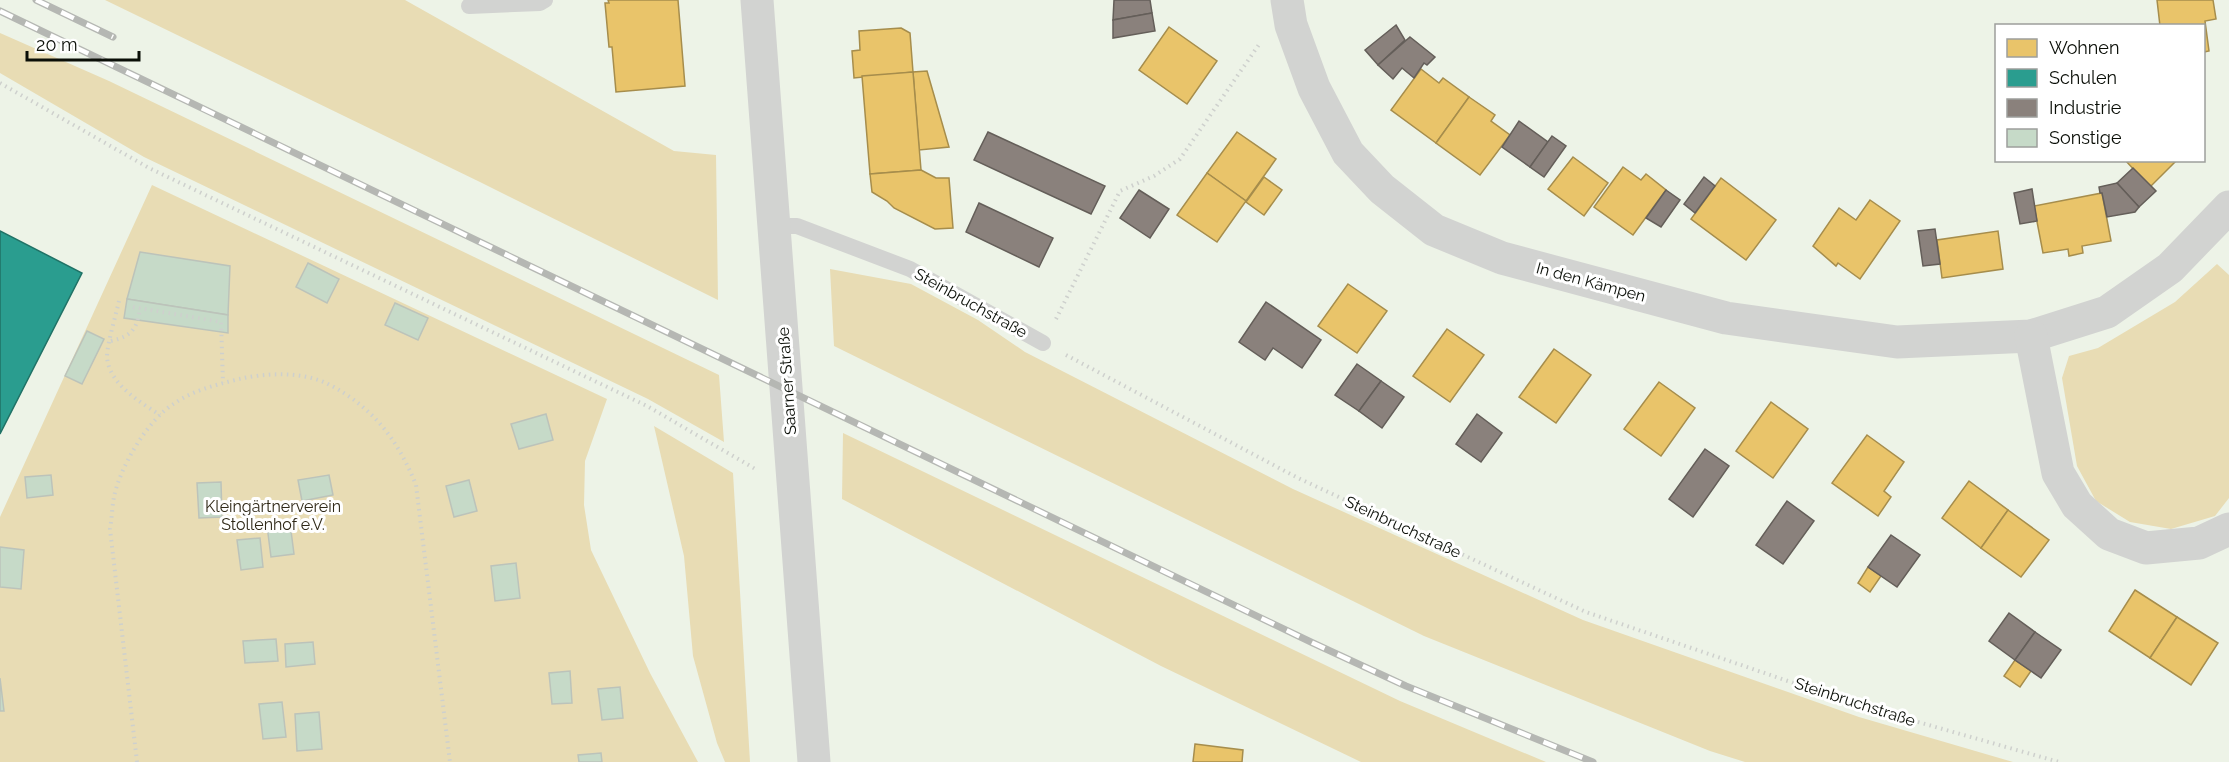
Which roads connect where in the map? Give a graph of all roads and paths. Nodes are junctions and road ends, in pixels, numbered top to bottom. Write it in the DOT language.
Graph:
graph roads {
  1 [pos="545,0"];
  2 [pos="757,0"];
  3 [pos="470,6"];
  4 [pos="1289,13"];
  5 [pos="0,83"];
  6 [pos="2229,207"];
  7 [pos="776,233"];
  8 [pos="119,301"];
  9 [pos="133,307"];
  10 [pos="140,308"];
  11 [pos="2031,336"];
  12 [pos="111,341"];
  13 [pos="1043,343"];
  14 [pos="223,383"];
  15 [pos="160,415"];
  16 [pos="794,479"];
  17 [pos="2229,530"];
  18 [pos="137,762"];
  19 [pos="450,762"];
  20 [pos="814,762"];
  21 [pos="2060,762"];
  1 -- 3 [label="lane"];
  2 -- 7 [label="street, Saarner Straße"];
  4 -- 11 [label="street, In den Kämpen"];
  4 -- 13 [label="path"];
  5 -- 16 [label="path"];
  6 -- 11 [label="street, In den Kämpen"];
  7 -- 13 [label="lane, Steinbruchstraße"];
  7 -- 16 [label="street, Saarner Straße"];
  8 -- 12 [label="path"];
  9 -- 10 [label="path"];
  10 -- 12 [label="path"];
  10 -- 14 [label="path"];
  11 -- 17 [label="street"];
  12 -- 15 [label="path"];
  13 -- 21 [label="path, Steinbruchstraße"];
  14 -- 15 [label="path"];
  14 -- 19 [label="path"];
  15 -- 18 [label="path"];
  16 -- 20 [label="street, Saarner Straße"];
}
